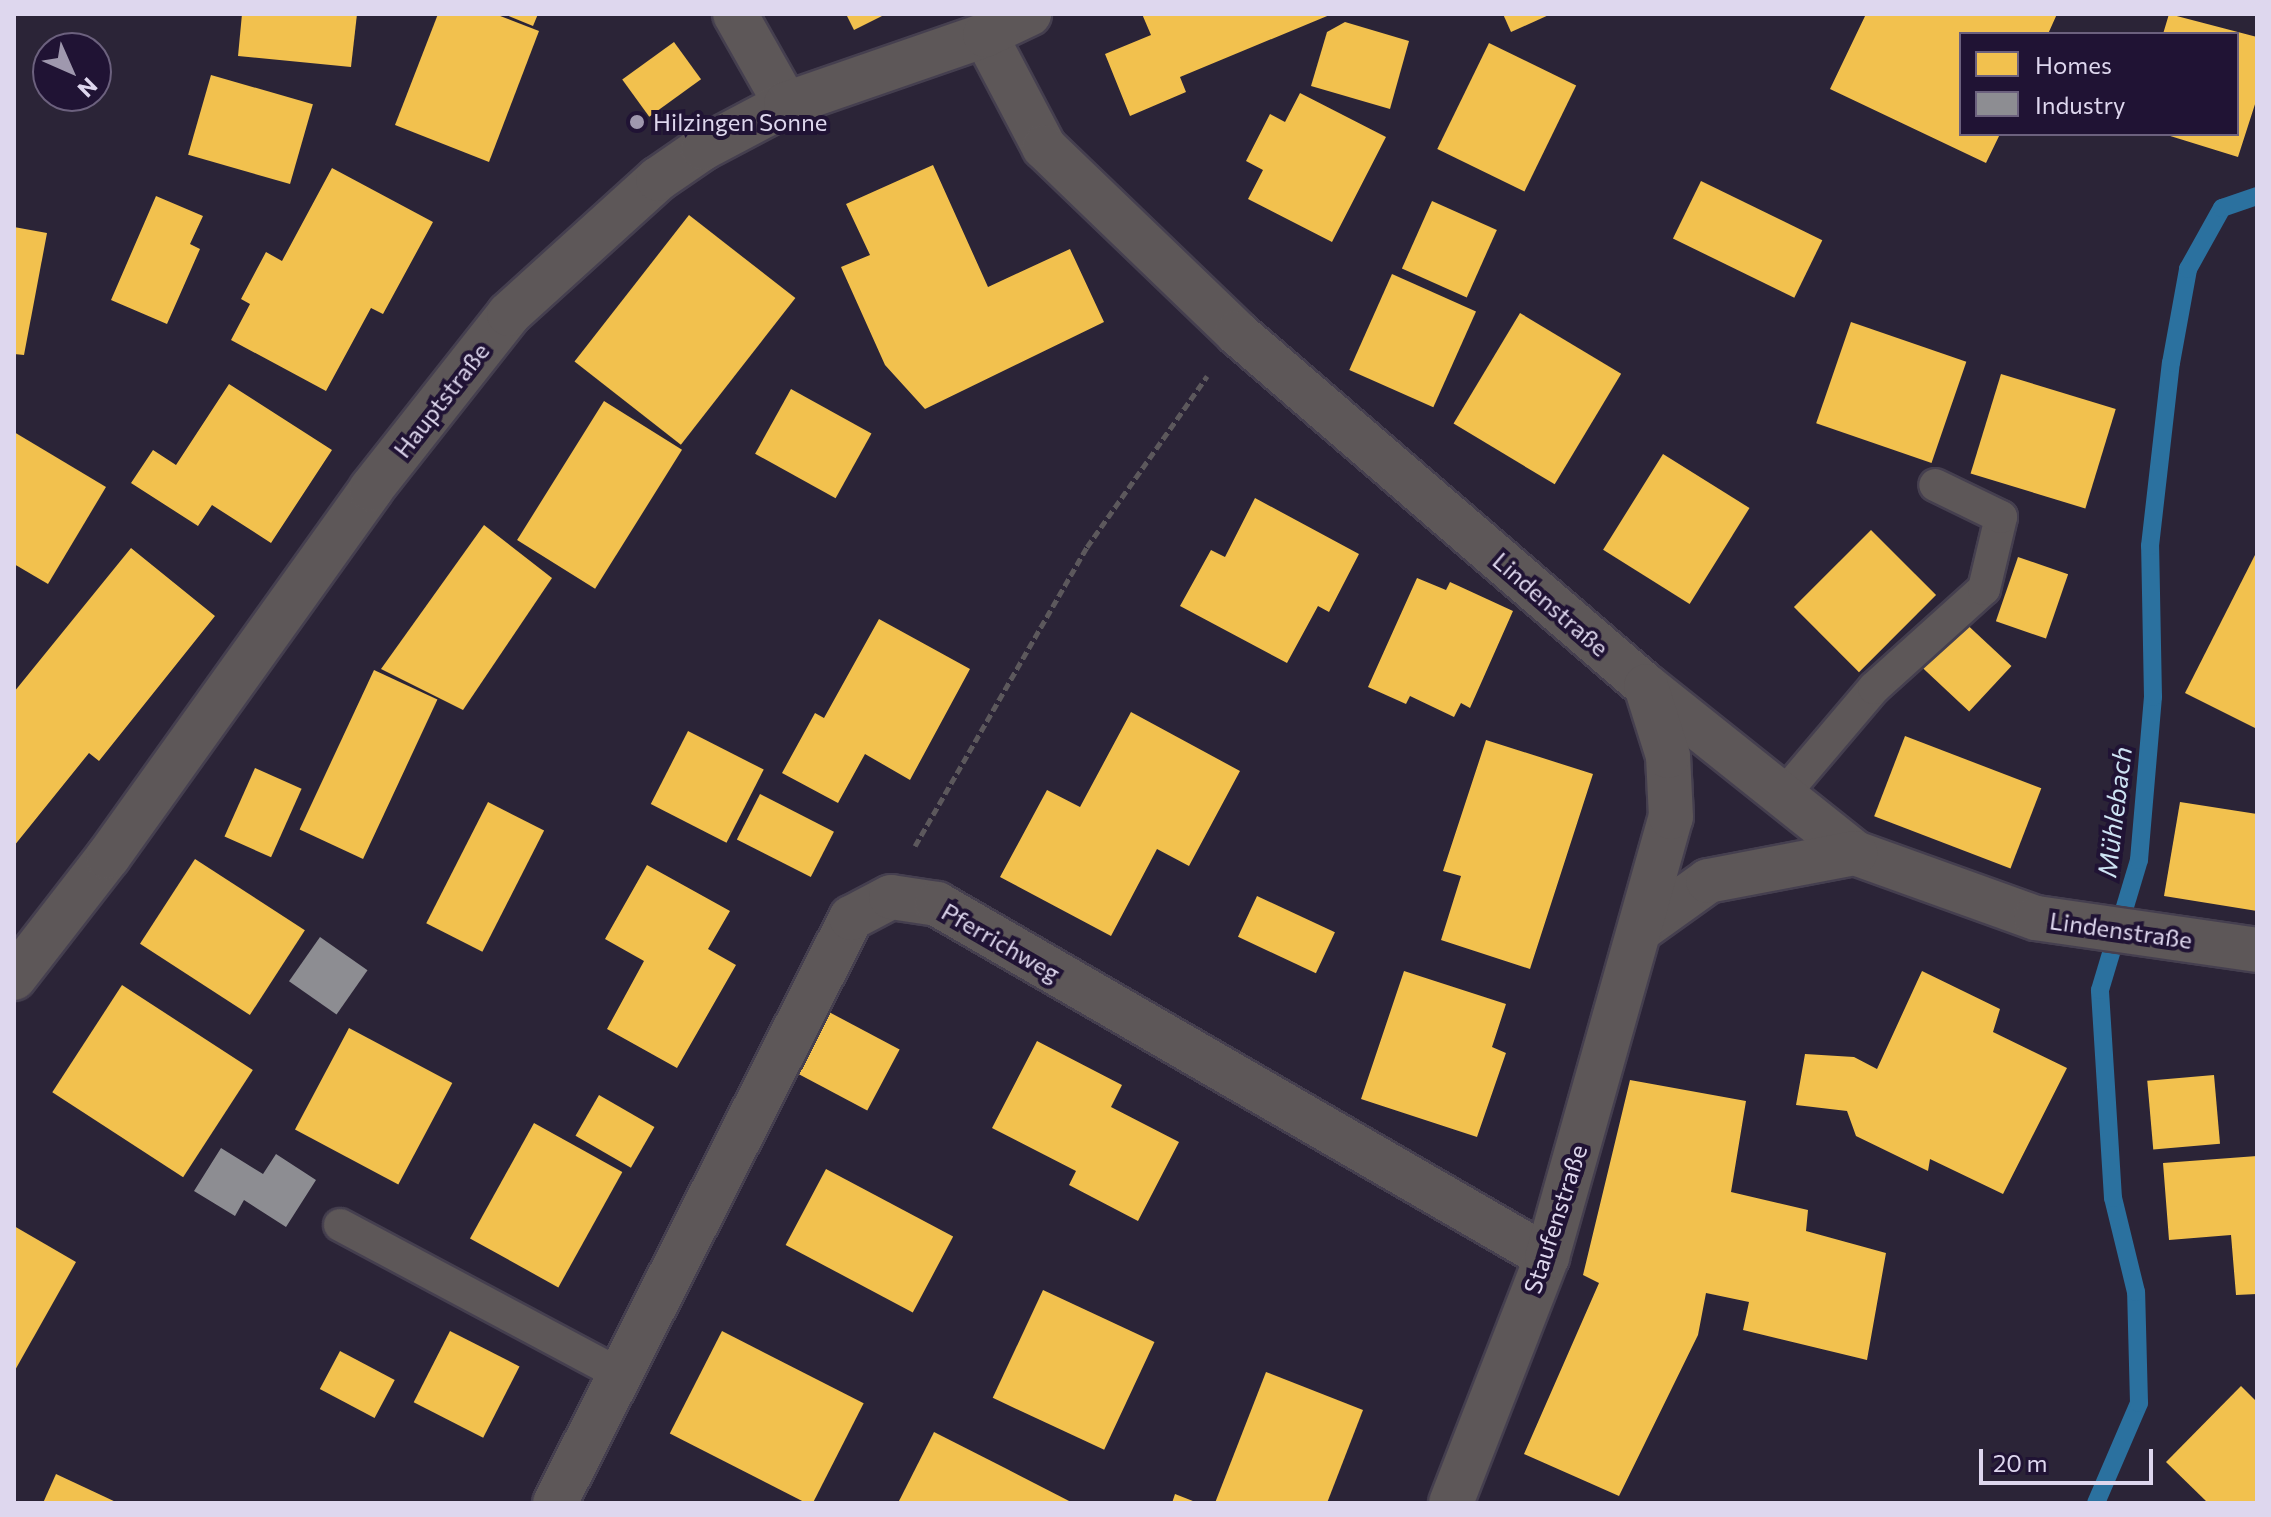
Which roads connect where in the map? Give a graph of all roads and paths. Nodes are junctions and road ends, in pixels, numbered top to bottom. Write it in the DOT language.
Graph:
graph roads {
  1 [pos="735,14"];
  2 [pos="1029,14"];
  3 [pos="985,35"];
  4 [pos="786,104"];
  5 [pos="1237,333"];
  6 [pos="1935,485"];
  7 [pos="1646,686"];
  8 [pos="1784,794"];
  9 [pos="1855,853"];
  10 [pos="891,897"];
  11 [pos="1641,929"];
  12 [pos="2257,950"];
  13 [pos="14,978"];
  14 [pos="340,1225"];
  15 [pos="1547,1257"];
  16 [pos="619,1374"];
  17 [pos="555,1503"];
  18 [pos="1451,1503"];
  1 -- 4 [label="street"];
  2 -- 3 [label="street, Hauptstraße"];
  3 -- 4 [label="street, Hauptstraße"];
  3 -- 5 [label="street, Lindenstraße"];
  4 -- 13 [label="street, Hauptstraße"];
  5 -- 7 [label="street, Lindenstraße"];
  5 -- 10 [label="path"];
  6 -- 8 [label="lane"];
  7 -- 8 [label="street, Lindenstraße"];
  7 -- 11 [label="street, Staufenstraße"];
  8 -- 9 [label="street, Lindenstraße"];
  9 -- 11 [label="street"];
  9 -- 12 [label="street, Lindenstraße"];
  10 -- 15 [label="street, Pferrichweg"];
  10 -- 16 [label="street"];
  11 -- 15 [label="street, Staufenstraße"];
  14 -- 16 [label="lane"];
  15 -- 18 [label="street, Staufenstraße"];
  16 -- 17 [label="street"];
}
